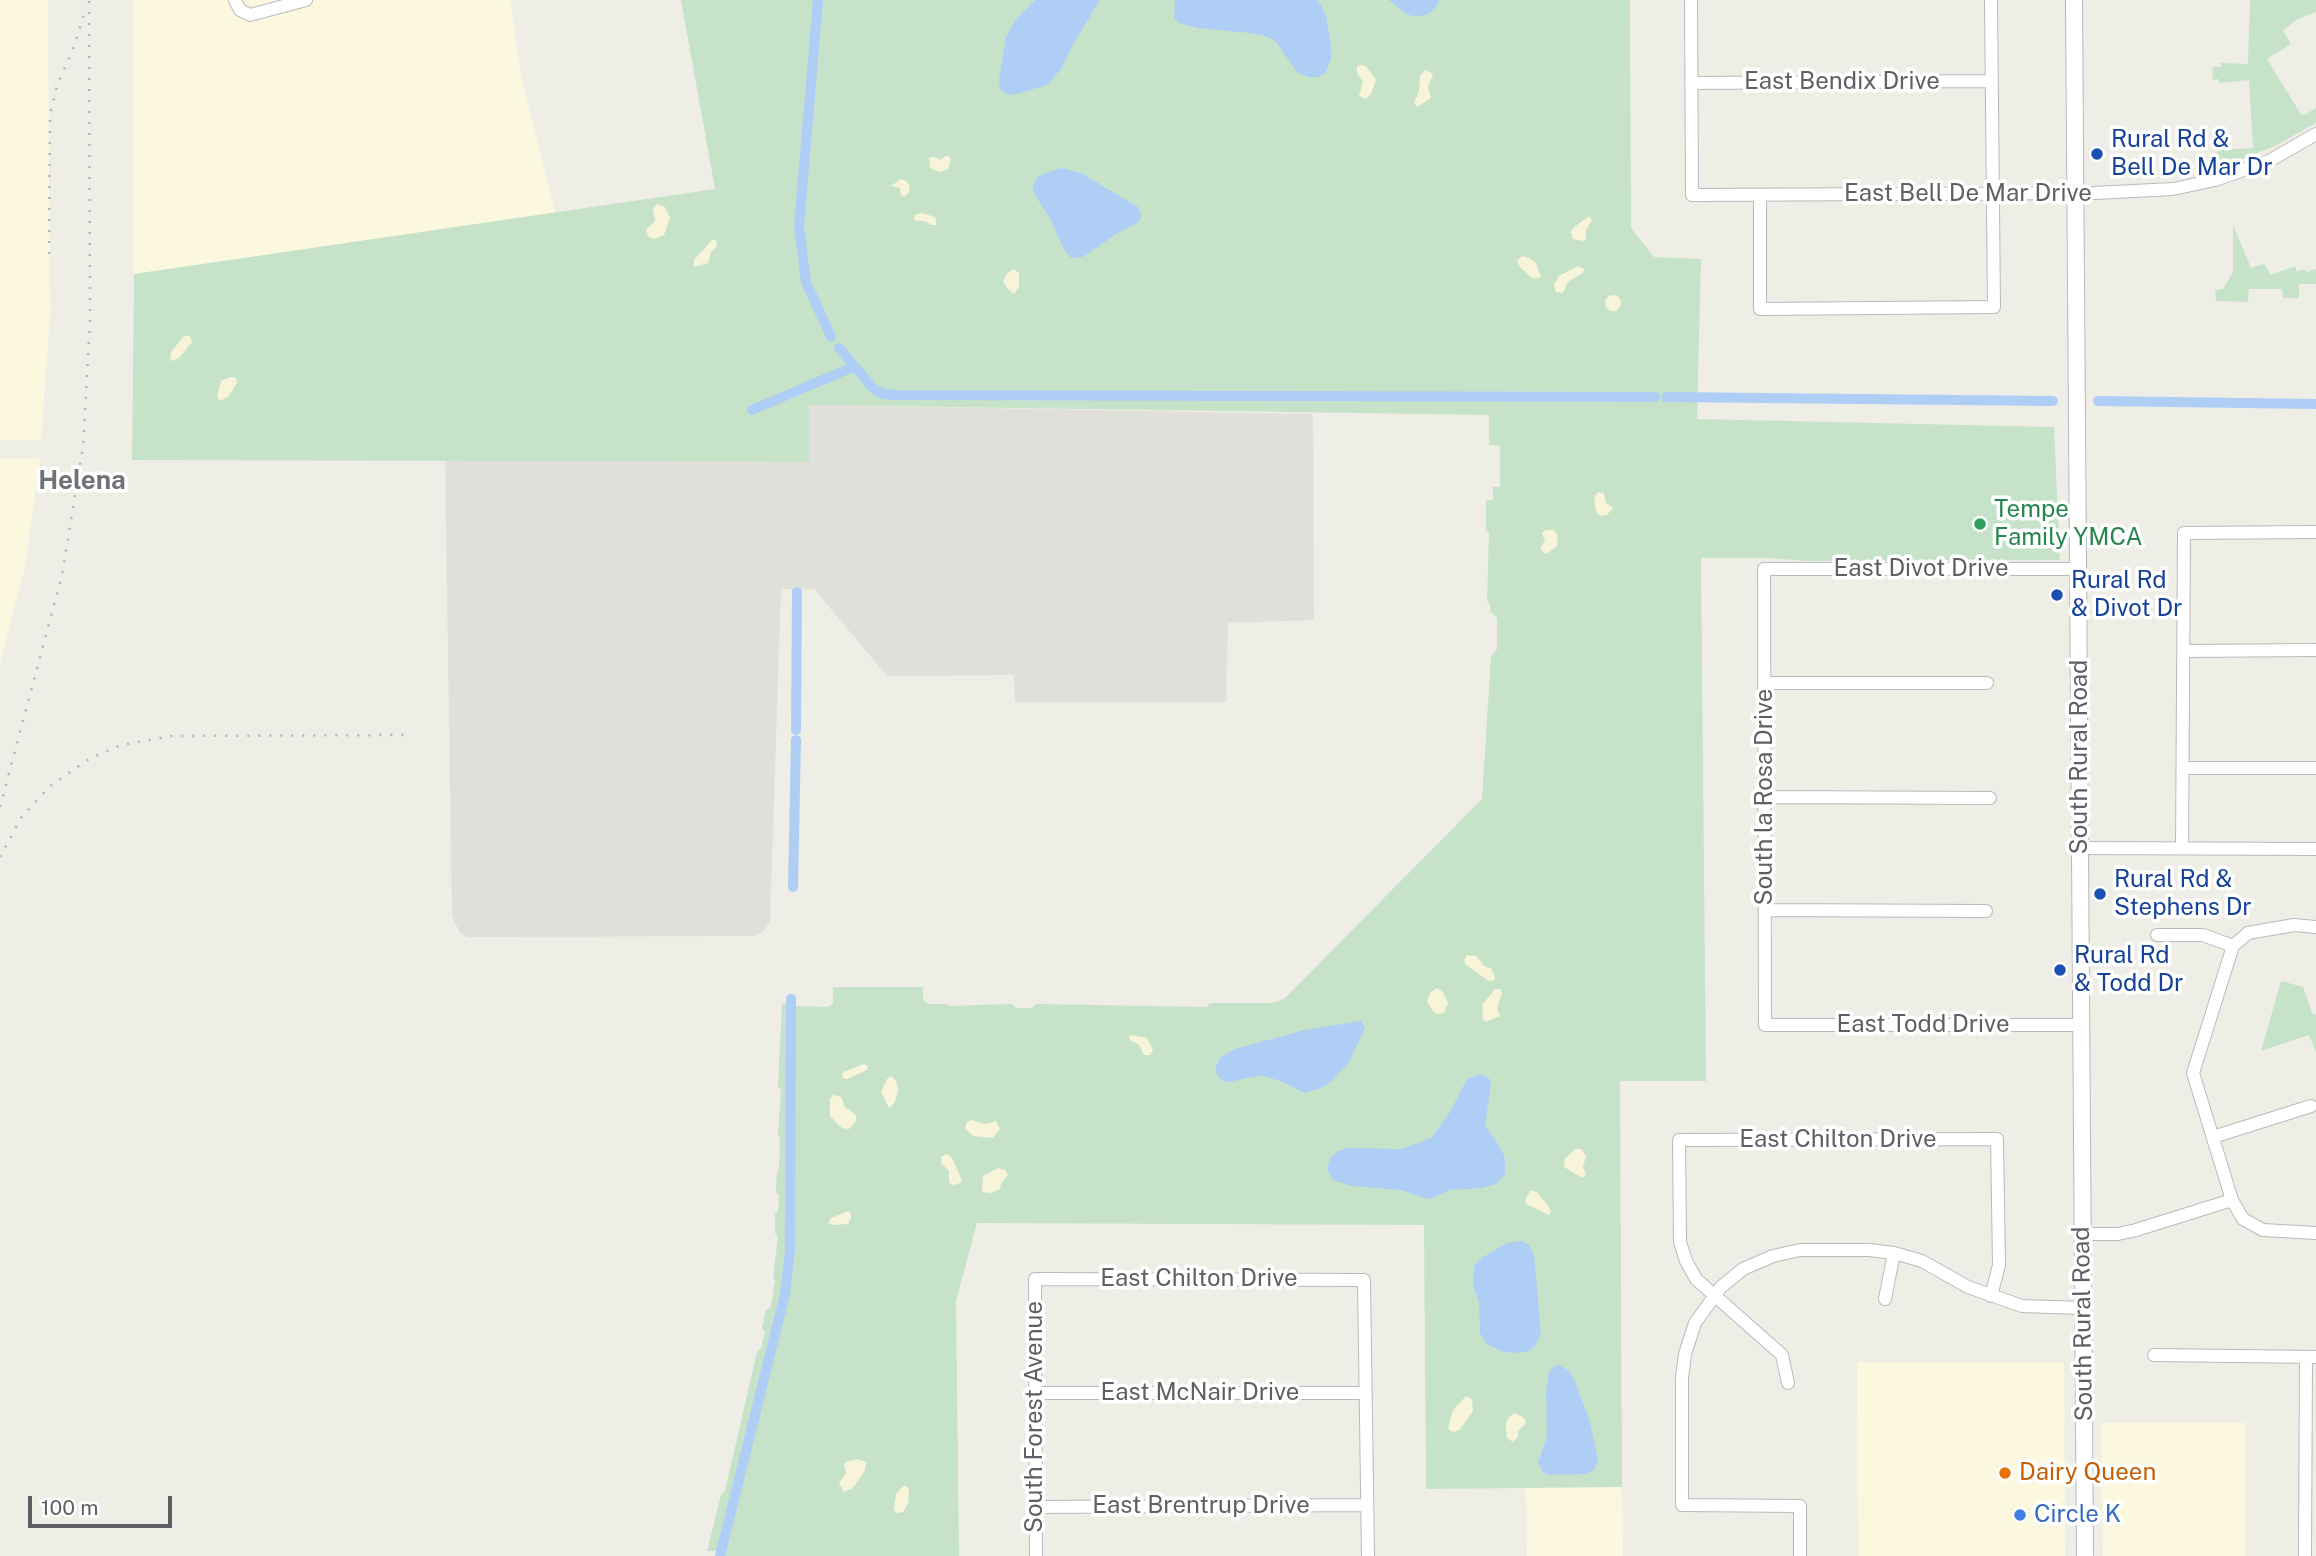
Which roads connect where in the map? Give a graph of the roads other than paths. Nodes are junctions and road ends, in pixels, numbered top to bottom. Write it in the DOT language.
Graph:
graph roads {
  1 [pos="306,0"];
  2 [pos="1690,0"];
  3 [pos="1992,0"];
  4 [pos="2074,0"];
  5 [pos="238,5"];
  6 [pos="1992,81"];
  7 [pos="1691,83"];
  8 [pos="2316,134"];
  9 [pos="1993,193"];
  10 [pos="2075,193"];
  11 [pos="1760,195"];
  12 [pos="2316,532"];
  13 [pos="1764,569"];
  14 [pos="2078,569"];
  15 [pos="2316,650"];
  16 [pos="2183,652"];
  17 [pos="1765,683"];
  18 [pos="1987,683"];
  19 [pos="2184,768"];
  20 [pos="2316,768"];
  21 [pos="1765,797"];
  22 [pos="1990,798"];
  23 [pos="2080,848"];
  24 [pos="2182,848"];
  25 [pos="2316,849"];
  26 [pos="1765,910"];
  27 [pos="1986,911"];
  28 [pos="2316,927"];
  29 [pos="2157,935"];
  30 [pos="2233,946"];
  31 [pos="1765,1025"];
  32 [pos="2081,1025"];
  33 [pos="2311,1106"];
  34 [pos="2213,1137"];
  35 [pos="2232,1200"];
  36 [pos="2316,1233"];
  37 [pos="2082,1234"];
  38 [pos="1894,1253"];
  39 [pos="1035,1279"];
  40 [pos="1714,1295"];
  41 [pos="1991,1296"];
  42 [pos="1885,1299"];
  43 [pos="2083,1308"];
  44 [pos="2154,1355"];
  45 [pos="2311,1357"];
  46 [pos="1788,1382"];
  47 [pos="1035,1393"];
  48 [pos="1365,1393"];
  49 [pos="2311,1499"];
  50 [pos="1367,1505"];
  51 [pos="1035,1507"];
  52 [pos="1036,1556"];
  53 [pos="1368,1556"];
  54 [pos="1800,1556"];
  55 [pos="2085,1556"];
  56 [pos="2305,1556"];
  1 -- 5 [label="street"];
  2 -- 7 [label="street"];
  3 -- 6 [label="street"];
  4 -- 10 [label="main road, South Rural Road"];
  6 -- 7 [label="street, East Bendix Drive"];
  6 -- 9 [label="street"];
  7 -- 11 [label="street, East Bell De Mar Drive"];
  8 -- 10 [label="street, East Bell De Mar Drive"];
  9 -- 10 [label="street, East Bell De Mar Drive"];
  9 -- 11 [label="street, East Bell De Mar Drive"];
  9 -- 11 [label="street"];
  10 -- 14 [label="main road, South Rural Road"];
  12 -- 16 [label="street"];
  13 -- 14 [label="street, East Divot Drive"];
  13 -- 17 [label="street, South la Rosa Drive"];
  14 -- 23 [label="main road, South Rural Road"];
  15 -- 16 [label="street"];
  16 -- 19 [label="street"];
  17 -- 18 [label="street"];
  17 -- 21 [label="street, South la Rosa Drive"];
  19 -- 20 [label="street"];
  19 -- 24 [label="street"];
  21 -- 22 [label="street"];
  21 -- 26 [label="street, South la Rosa Drive"];
  23 -- 24 [label="street"];
  23 -- 32 [label="main road, South Rural Road"];
  24 -- 25 [label="street"];
  26 -- 27 [label="street"];
  26 -- 31 [label="street, South la Rosa Drive"];
  28 -- 30 [label="street"];
  29 -- 30 [label="street"];
  30 -- 34 [label="street"];
  31 -- 32 [label="street, East Todd Drive"];
  32 -- 37 [label="main road, South Rural Road"];
  33 -- 34 [label="street"];
  34 -- 35 [label="street"];
  35 -- 36 [label="street"];
  35 -- 37 [label="street"];
  37 -- 43 [label="main road, South Rural Road"];
  38 -- 40 [label="street"];
  38 -- 41 [label="street"];
  38 -- 42 [label="street"];
  39 -- 47 [label="street, South Forest Avenue"];
  39 -- 48 [label="street, East Chilton Drive"];
  40 -- 41 [label="street, East Chilton Drive"];
  40 -- 46 [label="street"];
  40 -- 54 [label="street"];
  41 -- 43 [label="street"];
  43 -- 55 [label="main road, South Rural Road"];
  44 -- 45 [label="street"];
  45 -- 49 [label="street"];
  47 -- 48 [label="street, East McNair Drive"];
  47 -- 51 [label="street, South Forest Avenue"];
  48 -- 50 [label="street"];
  49 -- 56 [label="street"];
  50 -- 51 [label="street, East Brentrup Drive"];
  50 -- 53 [label="street"];
  51 -- 52 [label="street, South Forest Avenue"];
}
